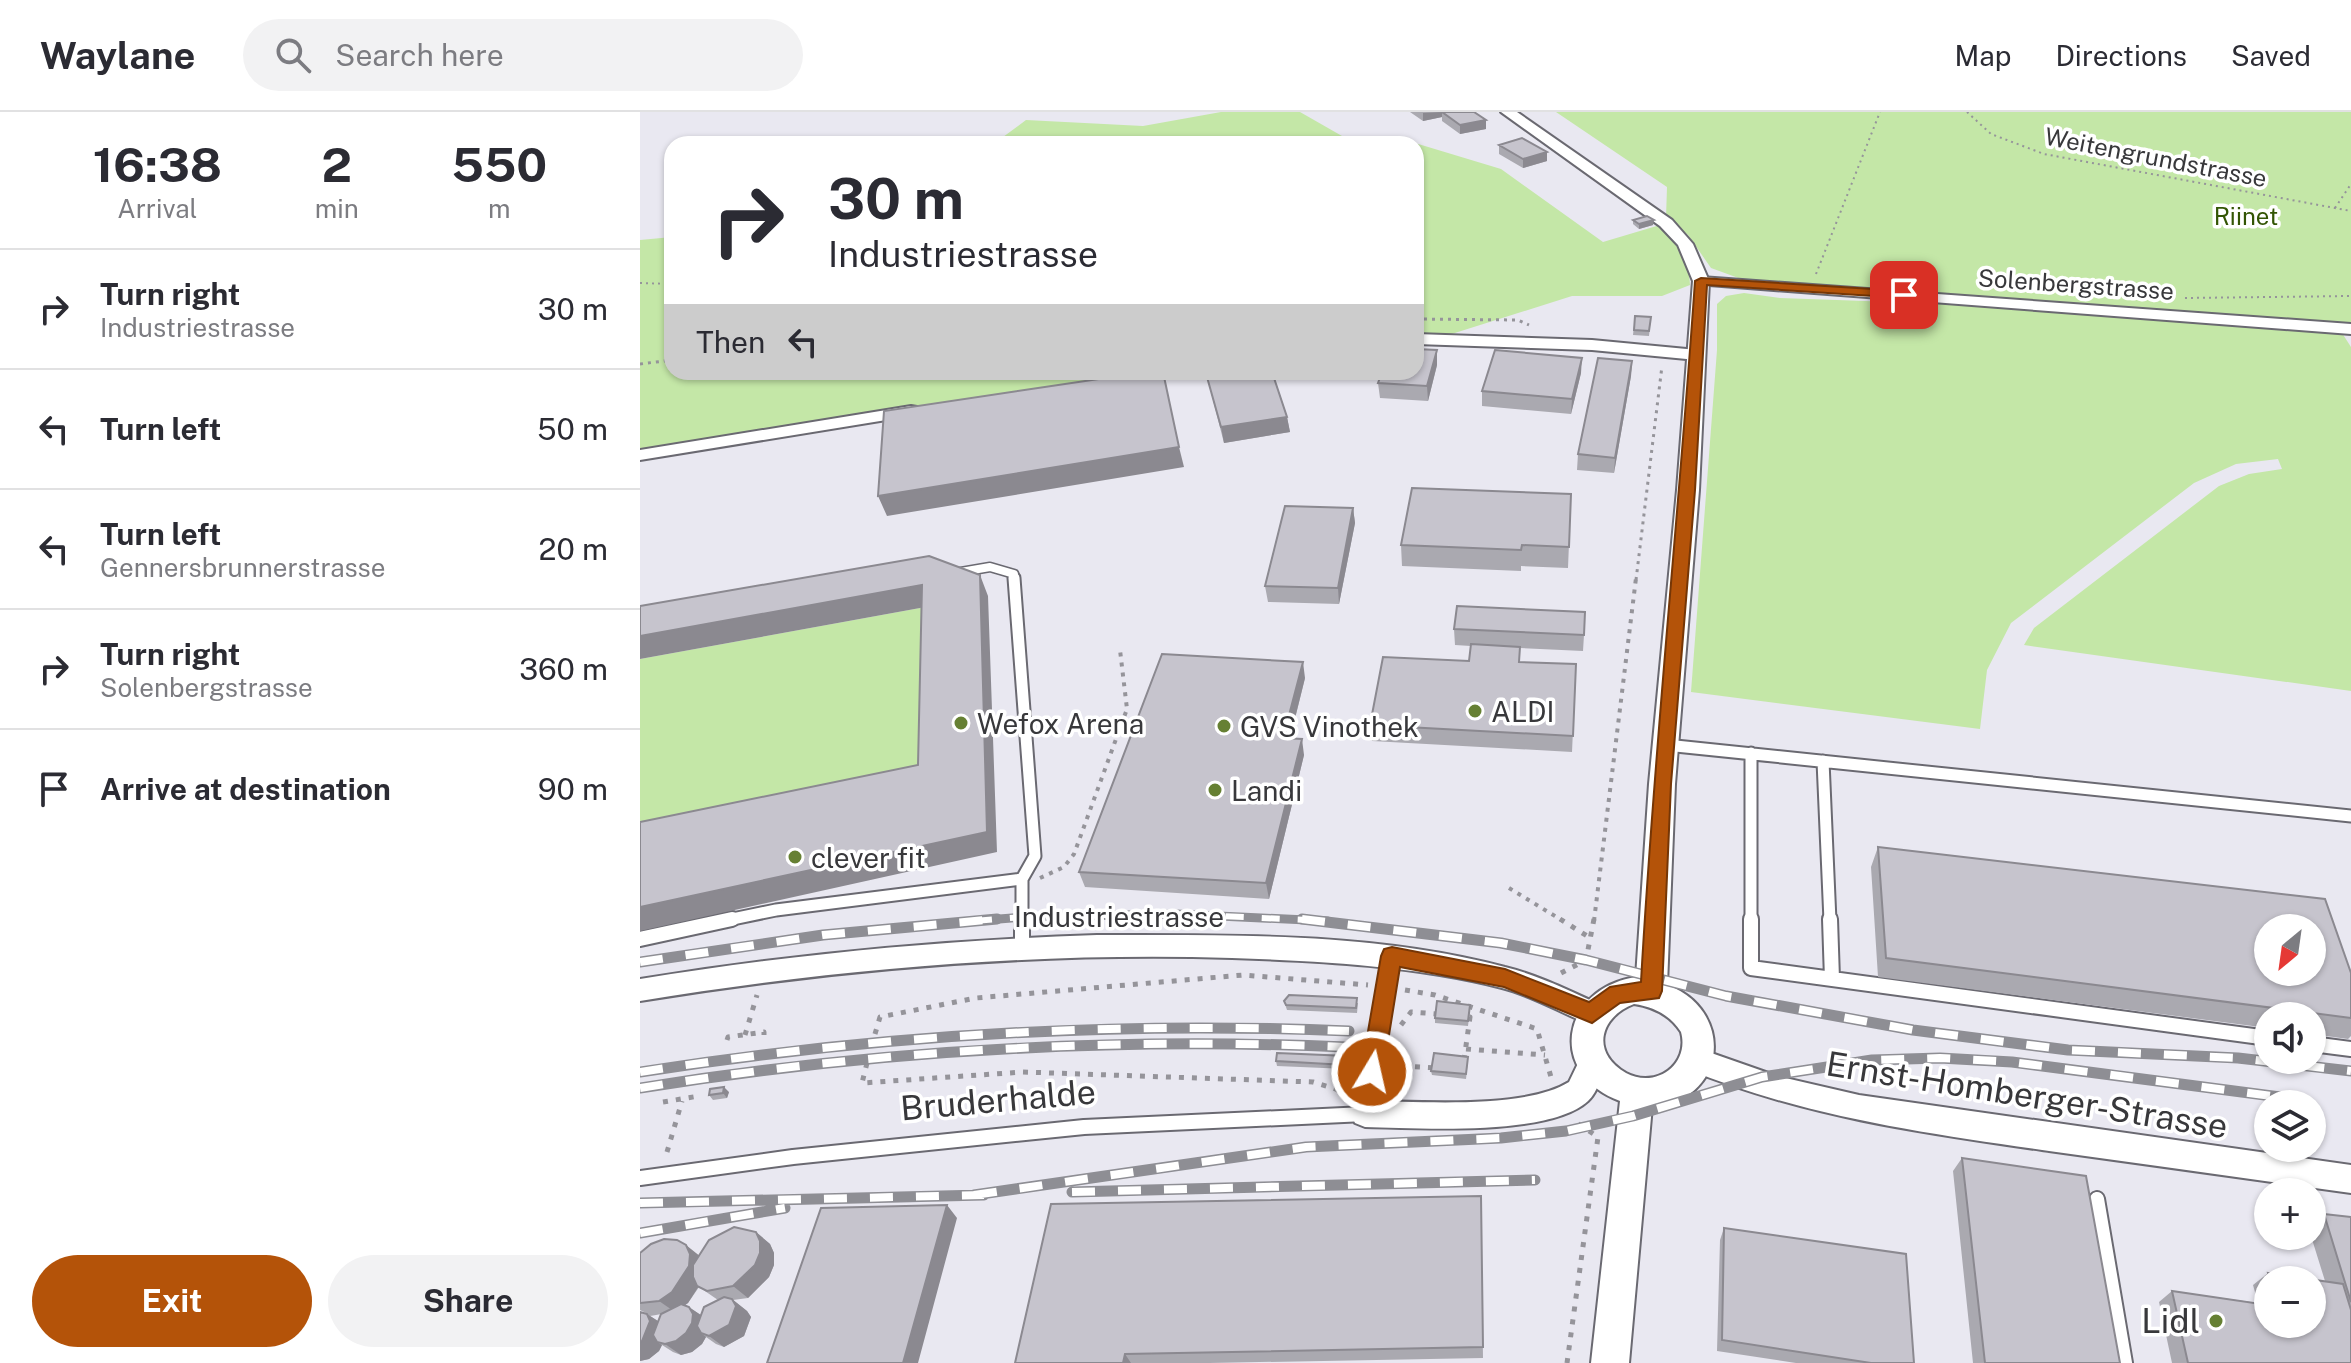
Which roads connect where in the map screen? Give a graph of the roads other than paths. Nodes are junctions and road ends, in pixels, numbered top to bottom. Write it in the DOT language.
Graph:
graph roads {
  1 [pos="1508,112"];
  2 [pos="1701,281"];
  3 [pos="2351,329"];
  4 [pos="1424,339"];
  5 [pos="1697,355"];
  6 [pos="922,410"];
  7 [pos="640,455"];
  8 [pos="944,575"];
  9 [pos="1665,745"];
  10 [pos="1751,753"];
  11 [pos="1823,761"];
  12 [pos="2351,816"];
  13 [pos="1022,879"];
  14 [pos="640,939"];
  15 [pos="1022,947"];
  16 [pos="1392,956"];
  17 [pos="1832,979"];
  18 [pos="640,990"];
  19 [pos="1651,991"];
  20 [pos="1592,1013"];
  21 [pos="2254,1036"];
  22 [pos="2326,1046"];
  23 [pos="2351,1049"];
  24 [pos="1697,1060"];
  25 [pos="1593,1062"];
  26 [pos="1637,1092"];
  27 [pos="1365,1114"];
  28 [pos="640,1178"];
  29 [pos="2351,1179"];
  30 [pos="2097,1199"];
  31 [pos="1610,1363"];
  32 [pos="2125,1363"];
  1 -- 2 [label="street"];
  2 -- 3 [label="street, Solenbergstrasse"];
  2 -- 5 [label="street"];
  4 -- 5 [label="street"];
  5 -- 9 [label="street"];
  6 -- 7 [label="street"];
  8 -- 13 [label="lane"];
  9 -- 10 [label="lane"];
  9 -- 19 [label="street"];
  10 -- 11 [label="lane"];
  10 -- 17 [label="lane"];
  11 -- 12 [label="lane"];
  11 -- 17 [label="lane"];
  13 -- 14 [label="lane"];
  13 -- 15 [label="lane"];
  15 -- 16 [label="street, Industriestrasse"];
  15 -- 18 [label="street, Industriestrasse"];
  16 -- 20 [label="street, Industriestrasse"];
  16 -- 27 [label="lane"];
  17 -- 21 [label="lane"];
  19 -- 20 [label="street"];
  19 -- 24 [label="street"];
  20 -- 25 [label="street"];
  22 -- 23 [label="lane"];
  24 -- 26 [label="street"];
  24 -- 29 [label="street, Ernst-Homberger-Strasse"];
  25 -- 26 [label="street"];
  25 -- 27 [label="street, Bruderhalde"];
  26 -- 31 [label="street"];
  27 -- 28 [label="lane, Bruderhalde"];
  30 -- 32 [label="lane"];
}
